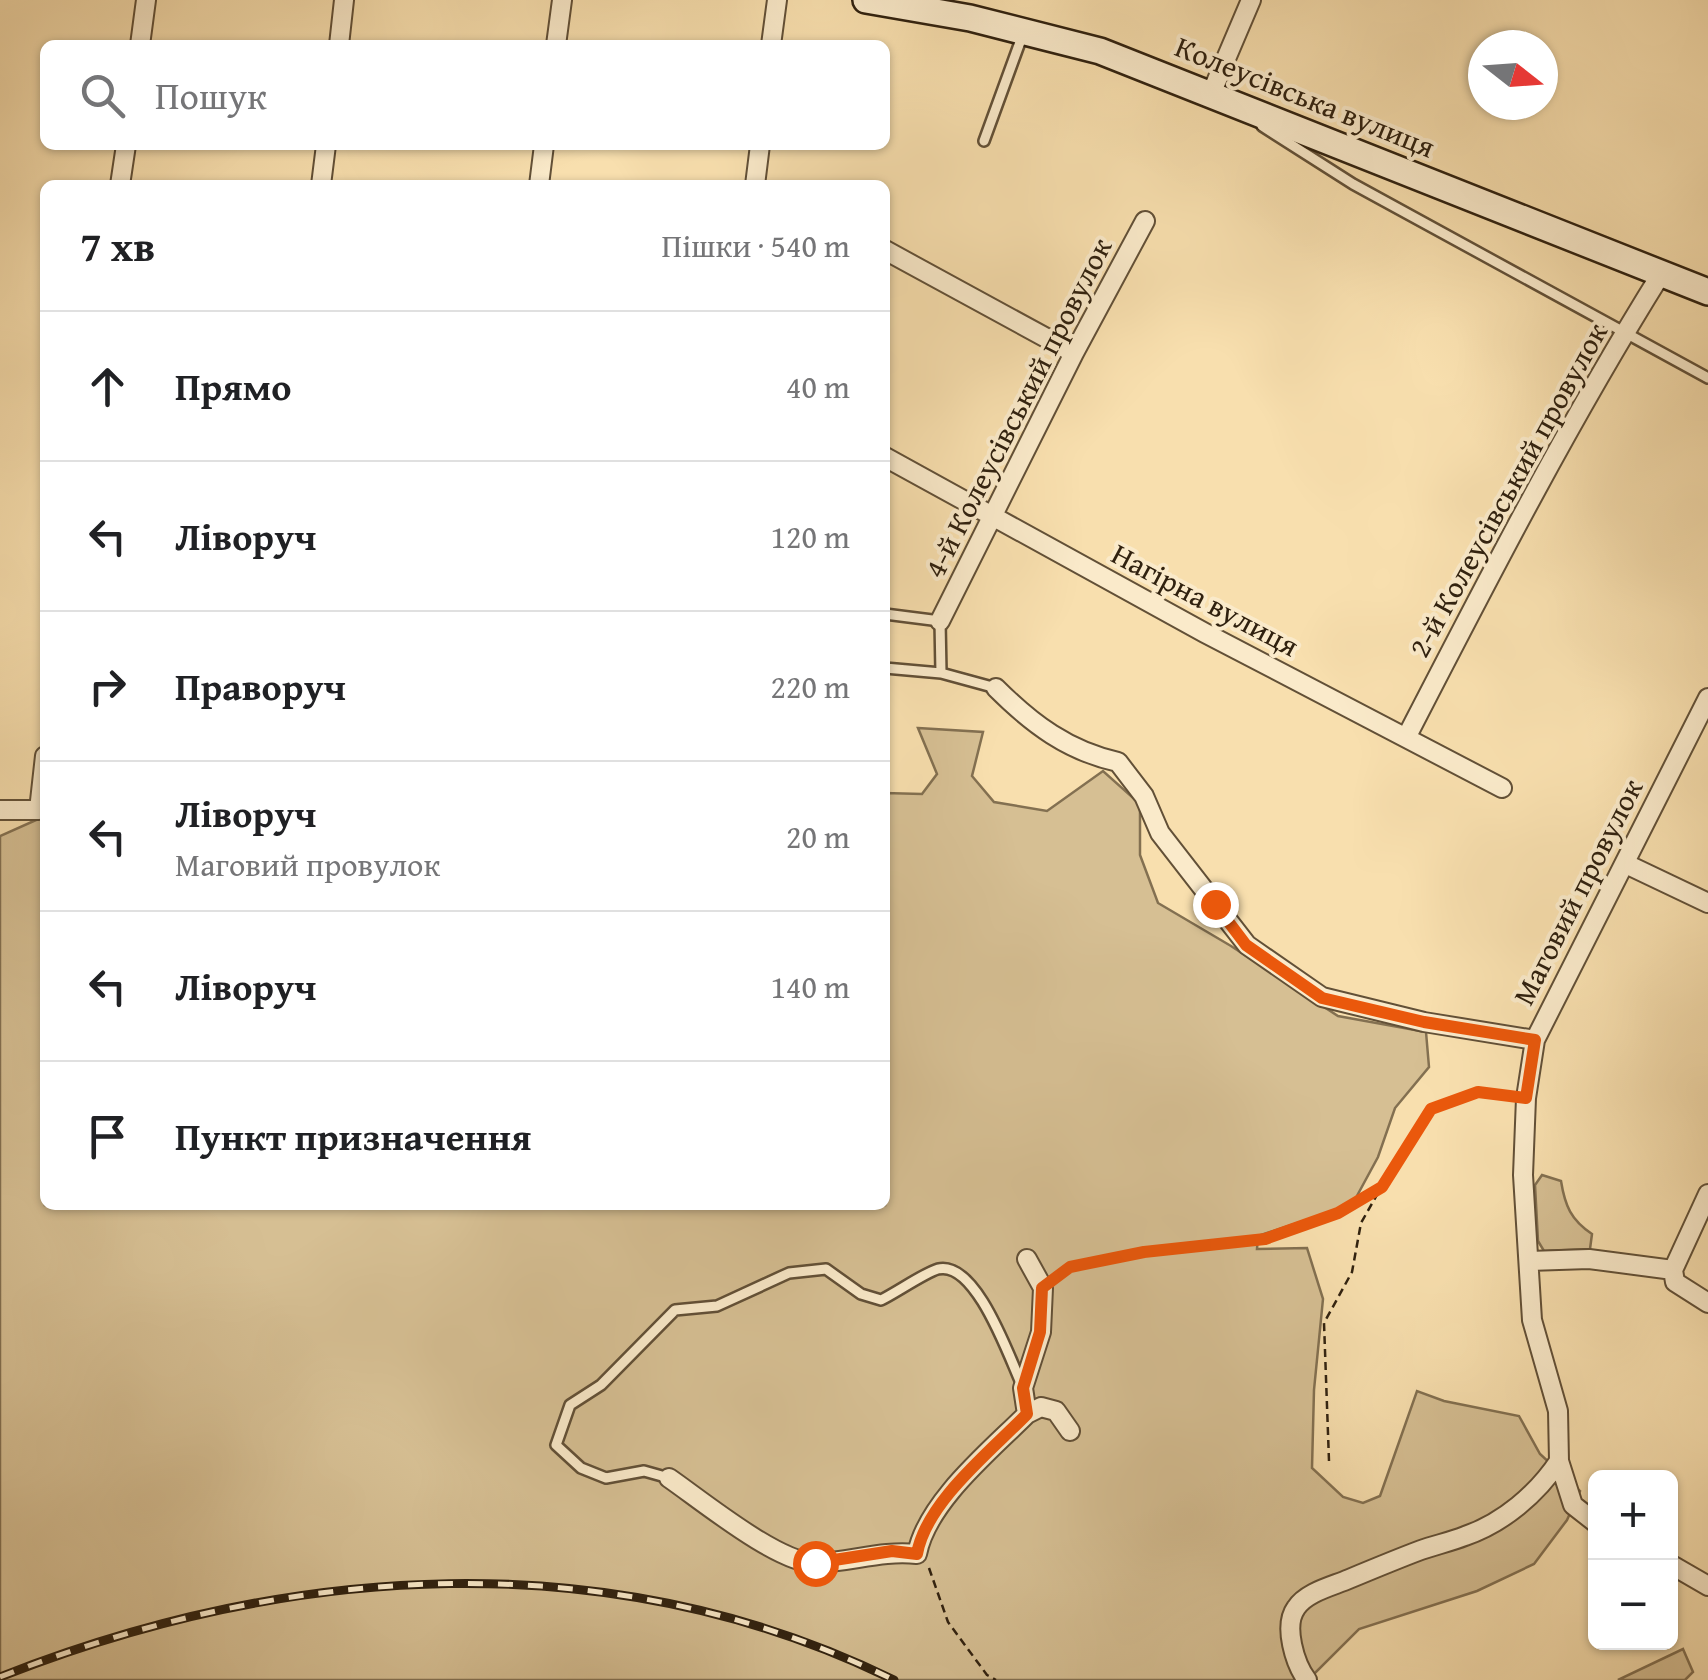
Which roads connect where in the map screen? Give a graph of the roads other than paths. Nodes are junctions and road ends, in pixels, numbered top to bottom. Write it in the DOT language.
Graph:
graph roads {
  1 [pos="146,0"];
  2 [pos="344,0"];
  3 [pos="562,0"];
  4 [pos="777,0"];
  5 [pos="866,0"];
  6 [pos="1251,0"];
  7 [pos="1024,32"];
  8 [pos="141,40"];
  9 [pos="340,40"];
  10 [pos="557,40"];
  11 [pos="772,40"];
  12 [pos="1211,94"];
  13 [pos="984,140"];
  14 [pos="125,150"];
  15 [pos="325,150"];
  16 [pos="543,150"];
  17 [pos="760,150"];
  18 [pos="121,180"];
  19 [pos="322,180"];
  20 [pos="539,180"];
  21 [pos="759,180"];
  22 [pos="1145,222"];
  23 [pos="890,253"];
  24 [pos="1662,274"];
  25 [pos="1708,292"];
  26 [pos="1625,332"];
  27 [pos="1074,353"];
  28 [pos="1708,378"];
  29 [pos="890,460"];
  30 [pos="993,517"];
  31 [pos="890,615"];
  32 [pos="940,621"];
  33 [pos="890,668"];
  34 [pos="941,673"];
  35 [pos="996,688"];
  36 [pos="1708,698"];
  37 [pos="1408,736"];
  38 [pos="1502,788"];
  39 [pos="40,801"];
  40 [pos="0,810"];
  41 [pos="1626,864"];
  42 [pos="1708,903"];
  43 [pos="1535,1040"];
  44 [pos="1708,1194"];
  45 [pos="1027,1259"];
  46 [pos="1529,1262"];
  47 [pos="1673,1270"];
  48 [pos="1708,1303"];
  49 [pos="1023,1388"];
  50 [pos="1027,1414"];
  51 [pos="1070,1432"];
  52 [pos="1559,1460"];
  53 [pos="668,1478"];
  54 [pos="1588,1517"];
  55 [pos="1678,1569"];
  56 [pos="1708,1586"];
  57 [pos="1307,1680"];
  1 -- 8 [label="street"];
  2 -- 9 [label="street"];
  3 -- 10 [label="street"];
  4 -- 11 [label="street"];
  5 -- 7 [label="street, Колеусівська вулиця"];
  6 -- 12 [label="street"];
  7 -- 12 [label="street, Колеусівська вулиця"];
  7 -- 13 [label="lane"];
  12 -- 24 [label="street, Колеусівська вулиця"];
  12 -- 26 [label="lane"];
  14 -- 18 [label="street"];
  15 -- 19 [label="street"];
  16 -- 20 [label="street"];
  17 -- 21 [label="street"];
  22 -- 27 [label="street, 4-й Колеусівський провулок"];
  23 -- 27 [label="street"];
  24 -- 25 [label="street, Колеусівська вулиця"];
  24 -- 26 [label="street, 2-й Колеусівський провулок"];
  26 -- 28 [label="lane"];
  26 -- 37 [label="street, 2-й Колеусівський провулок"];
  27 -- 30 [label="street, 4-й Колеусівський провулок"];
  29 -- 30 [label="street, Нагірна вулиця"];
  30 -- 32 [label="street, 4-й Колеусівський провулок"];
  30 -- 37 [label="street, Нагірна вулиця"];
  31 -- 32 [label="lane"];
  32 -- 34 [label="lane"];
  33 -- 34 [label="lane"];
  34 -- 35 [label="lane"];
  35 -- 43 [label="street"];
  36 -- 41 [label="street, Маговий провулок"];
  37 -- 38 [label="street, Нагірна вулиця"];
  39 -- 40 [label="street"];
  41 -- 42 [label="street"];
  41 -- 43 [label="street, Маговий провулок"];
  43 -- 46 [label="street, Маговий провулок"];
  44 -- 47 [label="street"];
  45 -- 49 [label="street"];
  46 -- 47 [label="street"];
  46 -- 52 [label="street, Маговий провулок"];
  47 -- 48 [label="street"];
  49 -- 50 [label="street"];
  49 -- 53 [label="lane"];
  50 -- 51 [label="street"];
  50 -- 53 [label="street"];
  52 -- 54 [label="street, Маговий провулок"];
  52 -- 57 [label="street"];
  55 -- 56 [label="street"];
}
